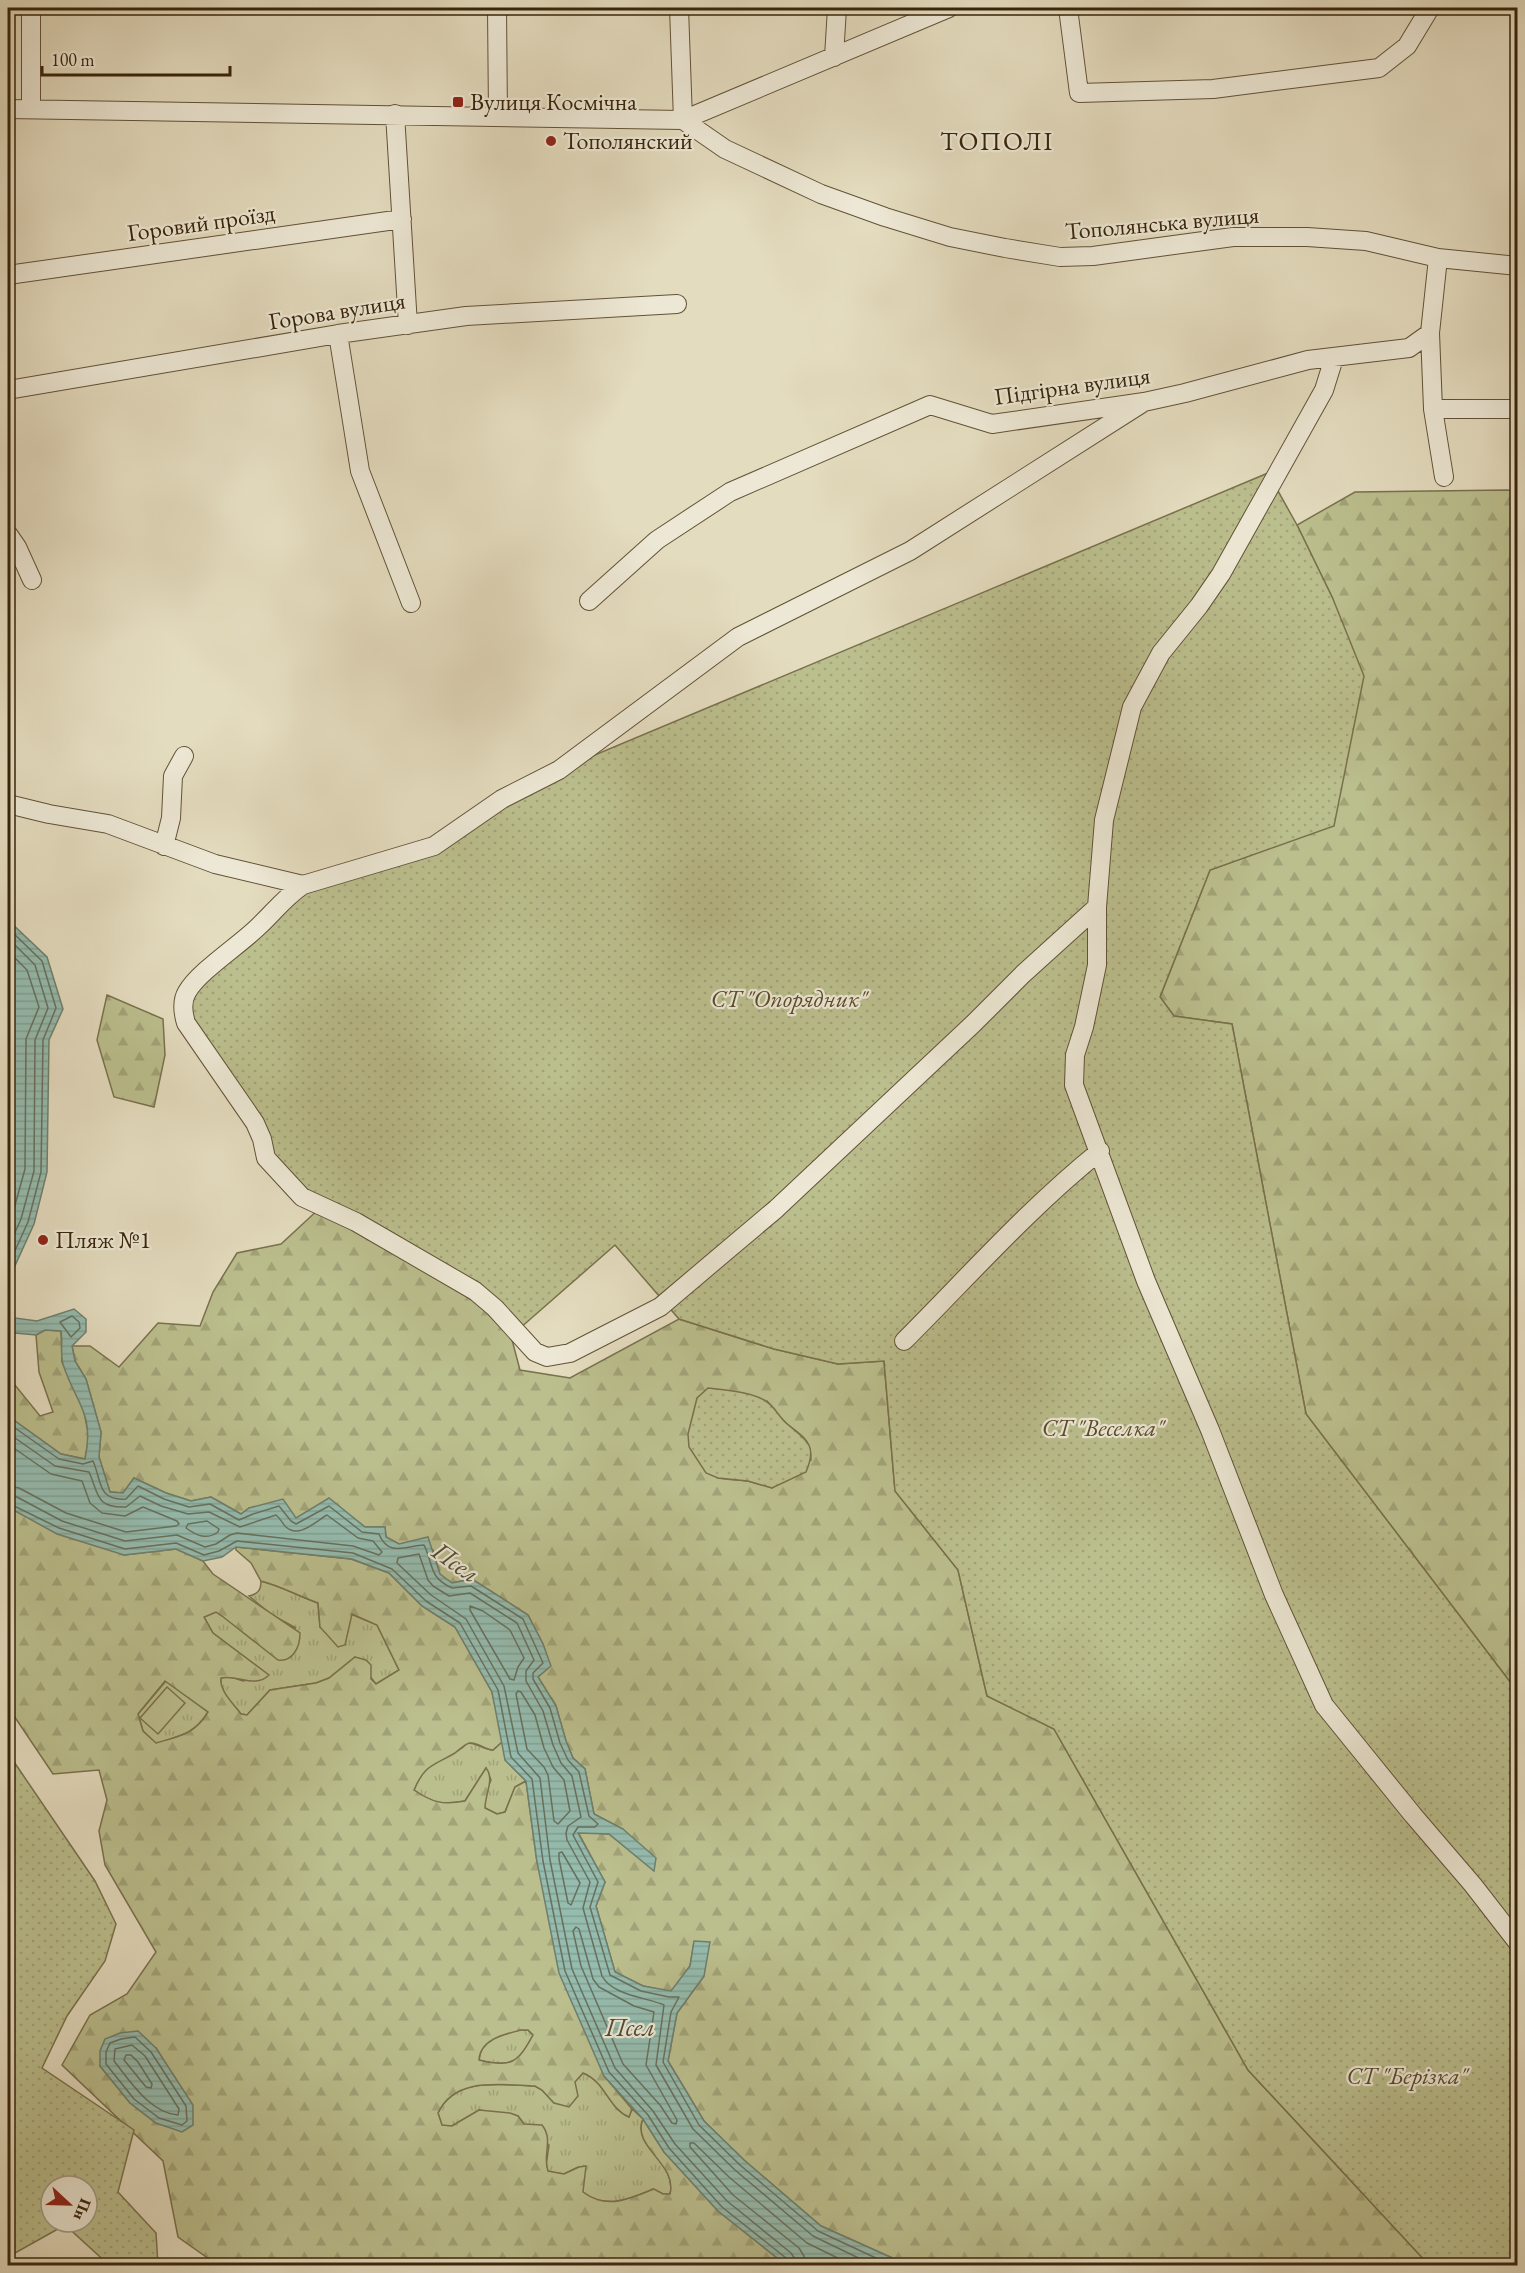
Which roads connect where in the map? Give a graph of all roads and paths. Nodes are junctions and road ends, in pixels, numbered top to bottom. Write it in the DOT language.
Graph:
graph roads {
  1 [pos="31,8"];
  2 [pos="497,8"];
  3 [pos="680,8"];
  4 [pos="837,8"];
  5 [pos="949,8"];
  6 [pos="1068,8"];
  7 [pos="1430,8"];
  8 [pos="834,57"];
  9 [pos="8,109"];
  10 [pos="31,109"];
  11 [pos="395,114"];
  12 [pos="498,116"];
  13 [pos="683,120"];
  14 [pos="402,219"];
  15 [pos="1438,258"];
  16 [pos="1518,266"];
  17 [pos="8,275"];
  18 [pos="677,304"];
  19 [pos="408,325"];
  20 [pos="1430,333"];
  21 [pos="338,334"];
  22 [pos="1334,358"];
  23 [pos="8,390"];
  24 [pos="1144,402"];
  25 [pos="1433,409"];
  26 [pos="1518,409"];
  27 [pos="1444,477"];
  28 [pos="8,534"];
  29 [pos="32,580"];
  30 [pos="590,601"];
  31 [pos="411,603"];
  32 [pos="184,756"];
  33 [pos="8,804"];
  34 [pos="164,846"];
  35 [pos="303,885"];
  36 [pos="1097,907"];
  37 [pos="1100,1151"];
  38 [pos="904,1341"];
  39 [pos="1518,1943"];
  1 -- 10 [label="street"];
  2 -- 12 [label="street"];
  3 -- 13 [label="street"];
  4 -- 8 [label="street"];
  5 -- 8 [label="street"];
  6 -- 7 [label="street"];
  8 -- 13 [label="street"];
  9 -- 10 [label="street"];
  10 -- 11 [label="street"];
  11 -- 12 [label="street"];
  11 -- 14 [label="street"];
  12 -- 13 [label="street"];
  13 -- 15 [label="street, Тополянська вулиця"];
  14 -- 17 [label="street, Горовий проїзд"];
  14 -- 19 [label="street"];
  15 -- 16 [label="street, Тополянська вулиця"];
  15 -- 20 [label="street"];
  18 -- 19 [label="street, Горова вулиця"];
  19 -- 21 [label="street, Горова вулиця"];
  20 -- 22 [label="street, Підгірна вулиця"];
  20 -- 25 [label="street"];
  21 -- 23 [label="street, Горова вулиця"];
  21 -- 31 [label="street"];
  22 -- 24 [label="street, Підгірна вулиця"];
  22 -- 36 [label="street"];
  24 -- 30 [label="street, Підгірна вулиця"];
  24 -- 35 [label="street"];
  25 -- 26 [label="street"];
  25 -- 27 [label="street"];
  28 -- 29 [label="street"];
  32 -- 34 [label="street"];
  33 -- 34 [label="street"];
  34 -- 35 [label="street"];
  35 -- 36 [label="street"];
  36 -- 37 [label="street"];
  37 -- 38 [label="street"];
  37 -- 39 [label="street"];
}
